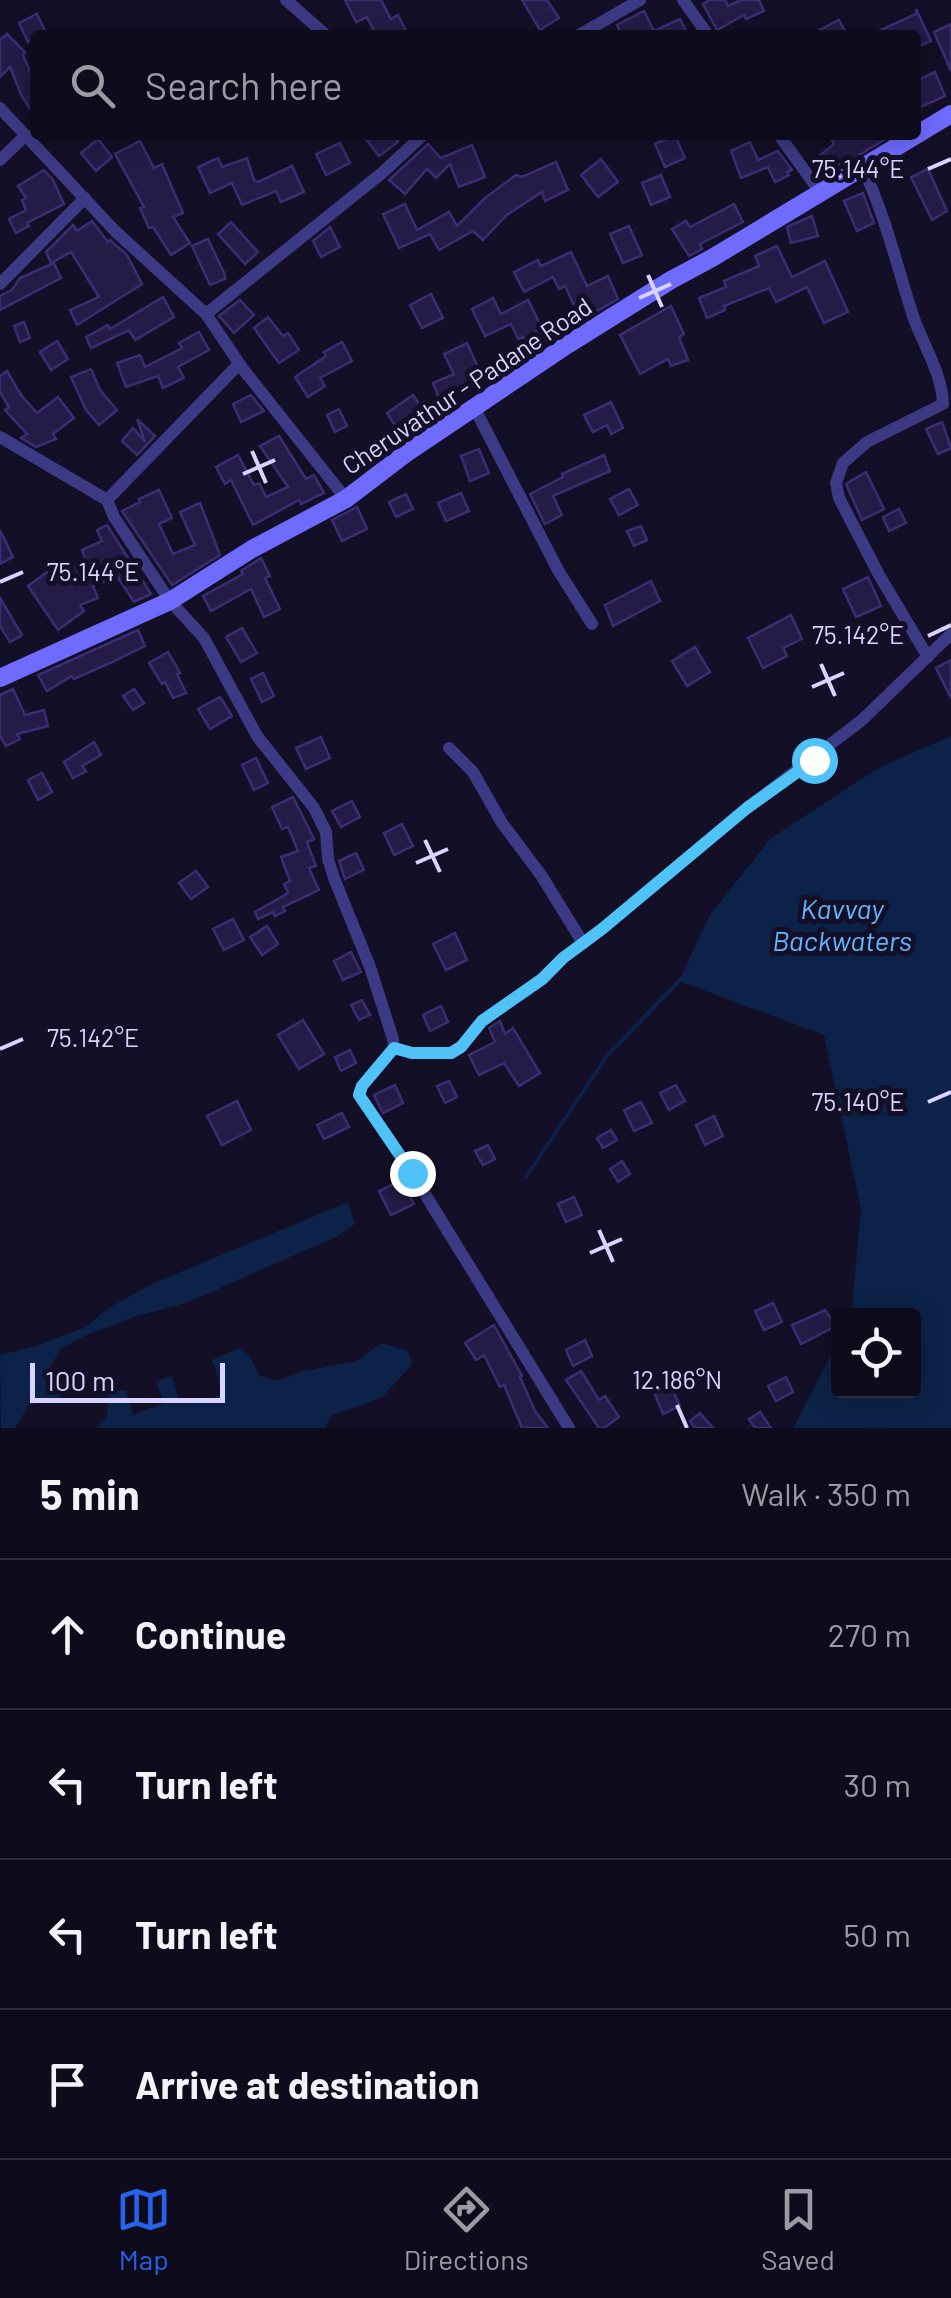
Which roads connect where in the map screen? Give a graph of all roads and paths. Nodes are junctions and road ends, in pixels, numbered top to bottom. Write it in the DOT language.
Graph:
graph roads {
  1 [pos="286,0"];
  2 [pos="640,0"];
  3 [pos="683,0"];
  4 [pos="320,30"];
  5 [pos="588,30"];
  6 [pos="704,30"];
  7 [pos="0,108"];
  8 [pos="951,114"];
  9 [pos="921,132"];
  10 [pos="26,135"];
  11 [pos="30,139"];
  12 [pos="31,140"];
  13 [pos="417,140"];
  14 [pos="783,140"];
  15 [pos="909,140"];
  16 [pos="0,160"];
  17 [pos="863,168"];
  18 [pos="820,192"];
  19 [pos="85,198"];
  20 [pos="0,284"];
  21 [pos="206,314"];
  22 [pos="239,364"];
  23 [pos="475,409"];
  24 [pos="0,437"];
  25 [pos="346,499"];
  26 [pos="107,500"];
  27 [pos="170,601"];
  28 [pos="592,624"];
  29 [pos="951,634"];
  30 [pos="928,657"];
  31 [pos="0,678"];
  32 [pos="450,748"];
  33 [pos="583,943"];
  34 [pos="394,1048"];
  35 [pos="569,1428"];
  1 -- 4 [label="street"];
  2 -- 5 [label="street"];
  3 -- 6 [label="street"];
  7 -- 10 [label="street"];
  8 -- 9 [label="main road, Cheruvathur - Padane Road"];
  10 -- 11 [label="street"];
  10 -- 16 [label="street"];
  12 -- 19 [label="street"];
  13 -- 21 [label="street"];
  14 -- 18 [label="street"];
  15 -- 17 [label="main road, Cheruvathur - Padane Road"];
  17 -- 18 [label="main road, Cheruvathur - Padane Road"];
  17 -- 30 [label="street"];
  18 -- 23 [label="main road, Cheruvathur - Padane Road"];
  19 -- 20 [label="street"];
  19 -- 21 [label="street"];
  21 -- 22 [label="street"];
  22 -- 25 [label="street"];
  22 -- 26 [label="street"];
  23 -- 25 [label="main road, Cheruvathur - Padane Road"];
  23 -- 28 [label="street"];
  24 -- 26 [label="street"];
  25 -- 27 [label="main road, Cheruvathur - Padane Road"];
  26 -- 27 [label="street"];
  27 -- 31 [label="main road, Cheruvathur - Padane Road"];
  27 -- 34 [label="street"];
  29 -- 30 [label="street"];
  30 -- 33 [label="street"];
  32 -- 33 [label="street"];
  33 -- 34 [label="street"];
  34 -- 35 [label="street"];
}
